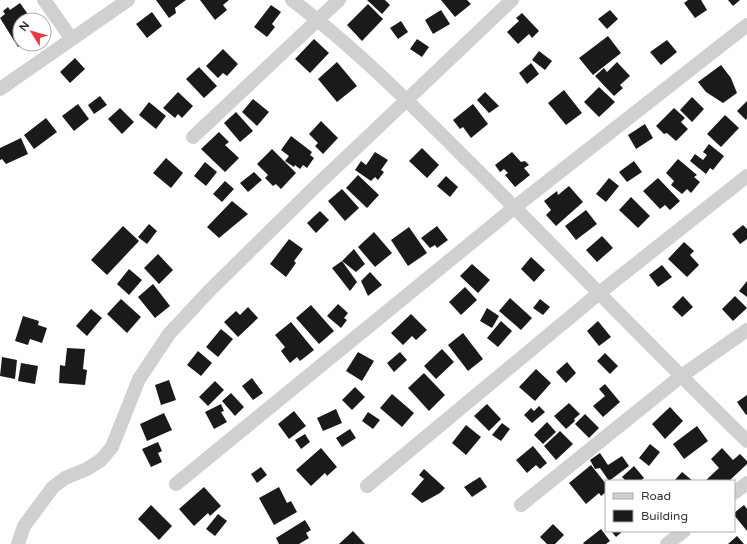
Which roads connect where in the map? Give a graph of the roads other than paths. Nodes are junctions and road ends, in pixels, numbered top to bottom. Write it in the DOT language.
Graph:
graph roads {
  1 [pos="44,0"];
  2 [pos="128,0"];
  3 [pos="292,0"];
  4 [pos="339,0"];
  5 [pos="512,0"];
  6 [pos="318,20"];
  7 [pos="747,25"];
  8 [pos="71,38"];
  9 [pos="0,89"];
  10 [pos="406,100"];
  11 [pos="193,137"];
  12 [pos="747,176"];
  13 [pos="514,206"];
  14 [pos="598,294"];
  15 [pos="747,330"];
  16 [pos="680,376"];
  17 [pos="747,441"];
  18 [pos="747,483"];
  19 [pos="176,484"];
  20 [pos="367,486"];
  21 [pos="735,492"];
  22 [pos="521,505"];
  23 [pos="683,532"];
  24 [pos="18,544"];
  25 [pos="667,544"];
  1 -- 8 [label="street"];
  2 -- 8 [label="street"];
  3 -- 6 [label="street"];
  4 -- 6 [label="street"];
  5 -- 10 [label="street"];
  6 -- 10 [label="street"];
  6 -- 11 [label="street"];
  7 -- 13 [label="street"];
  8 -- 9 [label="street"];
  10 -- 13 [label="street"];
  10 -- 24 [label="street"];
  12 -- 14 [label="street"];
  13 -- 14 [label="street"];
  13 -- 19 [label="street"];
  14 -- 16 [label="street"];
  14 -- 20 [label="street"];
  15 -- 16 [label="street"];
  16 -- 17 [label="street"];
  16 -- 22 [label="street"];
  18 -- 21 [label="street"];
  23 -- 25 [label="street"];
}
